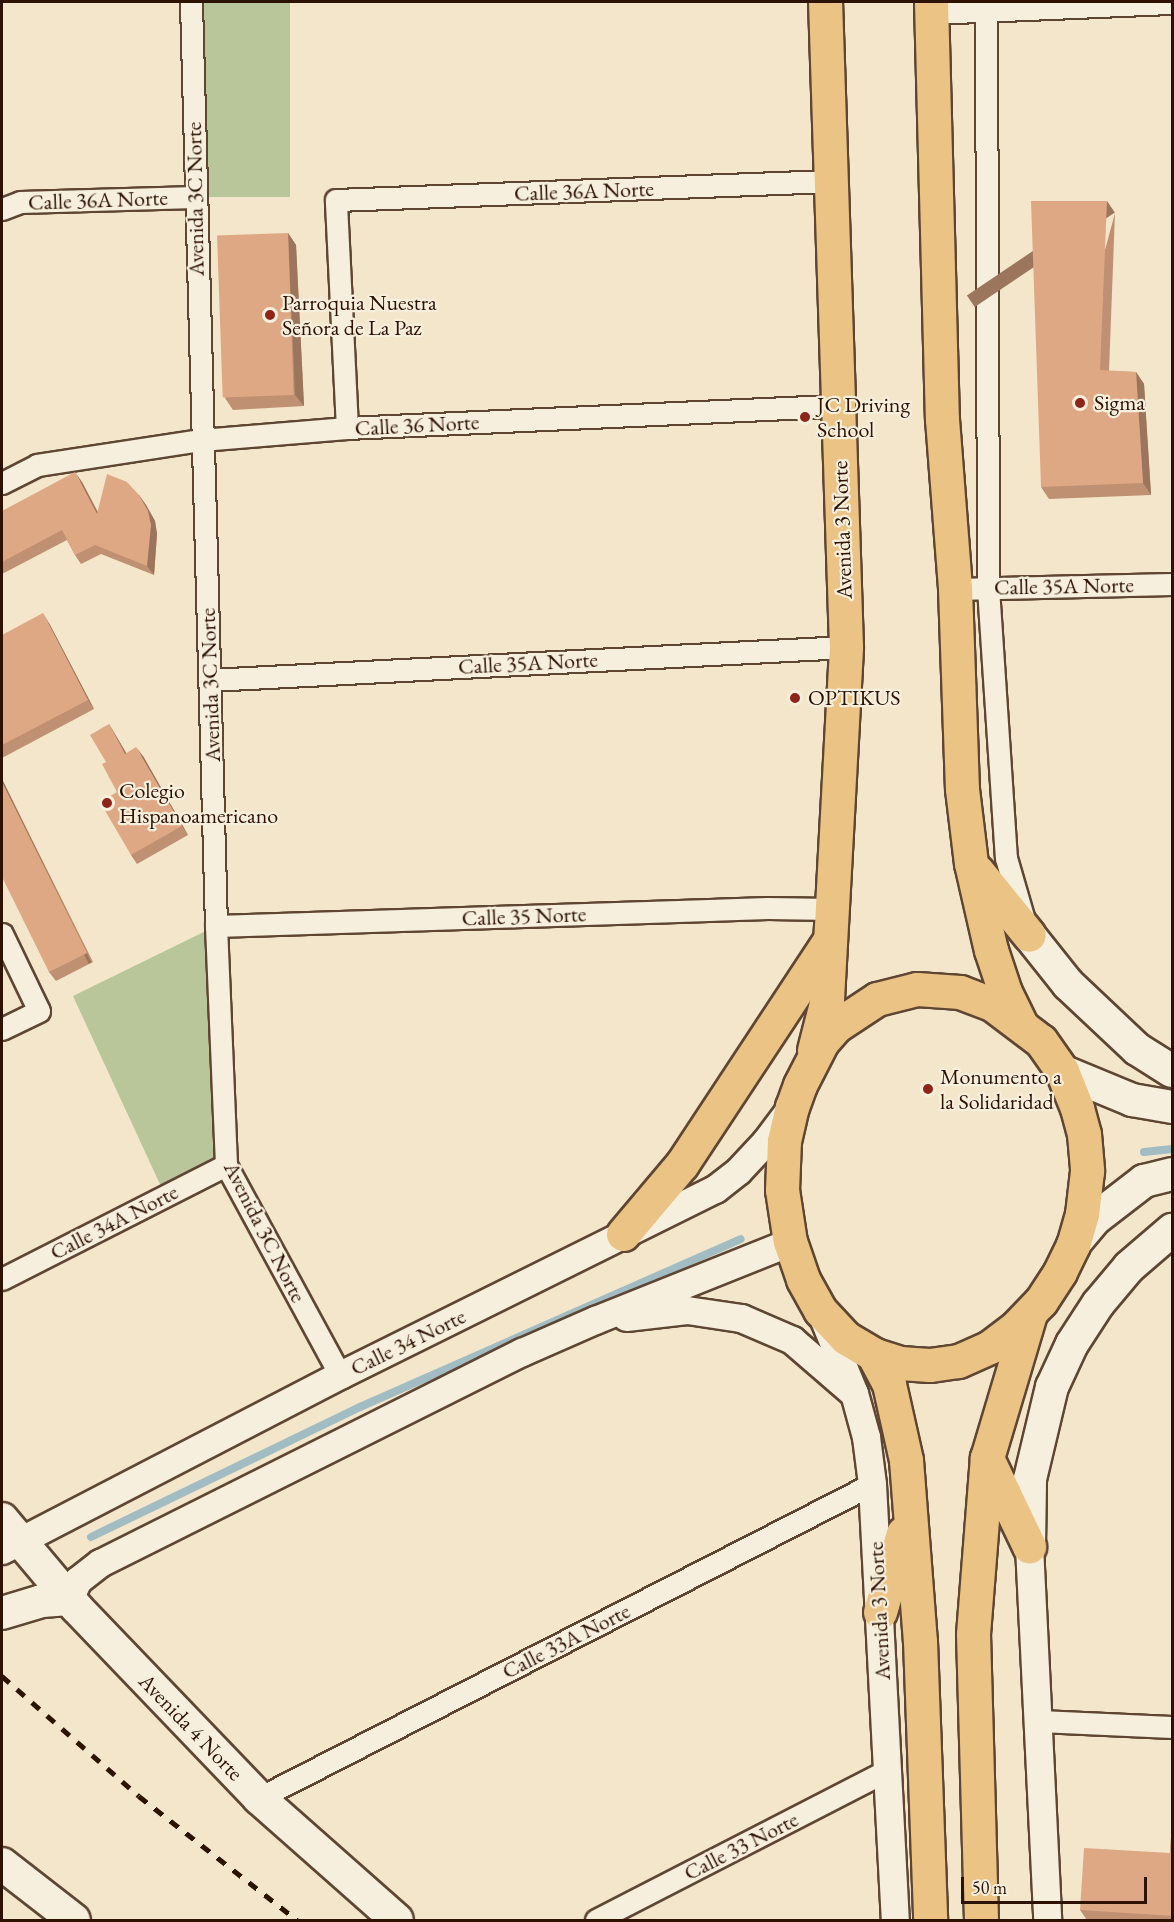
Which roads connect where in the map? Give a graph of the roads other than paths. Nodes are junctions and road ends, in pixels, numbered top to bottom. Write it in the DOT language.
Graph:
graph roads {
  1 [pos="191,2"];
  2 [pos="825,2"];
  3 [pos="1173,3"];
  4 [pos="986,6"];
  5 [pos="931,7"];
  6 [pos="831,182"];
  7 [pos="195,197"];
  8 [pos="2,209"];
  9 [pos="839,406"];
  10 [pos="347,428"];
  11 [pos="201,440"];
  12 [pos="2,483"];
  13 [pos="1173,584"];
  14 [pos="988,588"];
  15 [pos="955,589"];
  16 [pos="846,647"];
  17 [pos="210,680"];
  18 [pos="971,863"];
  19 [pos="831,924"];
  20 [pos="216,926"];
  21 [pos="2,934"];
  22 [pos="1029,935"];
  23 [pos="1020,1023"];
  24 [pos="2,1029"];
  25 [pos="812,1057"];
  26 [pos="1062,1071"];
  27 [pos="1173,1071"];
  28 [pos="792,1107"];
  29 [pos="1173,1107"];
  30 [pos="226,1165"];
  31 [pos="1173,1174"];
  32 [pos="1173,1230"];
  33 [pos="623,1234"];
  34 [pos="790,1242"];
  35 [pos="1072,1245"];
  36 [pos="2,1279"];
  37 [pos="820,1310"];
  38 [pos="1031,1310"];
  39 [pos="595,1320"];
  40 [pos="873,1354"];
  41 [pos="340,1375"];
  42 [pos="854,1393"];
  43 [pos="987,1458"];
  44 [pos="872,1484"];
  45 [pos="909,1514"];
  46 [pos="8,1536"];
  47 [pos="1029,1546"];
  48 [pos="69,1599"];
  49 [pos="880,1612"];
  50 [pos="2,1613"];
  51 [pos="1039,1721"];
  52 [pos="1173,1727"];
  53 [pos="886,1771"];
  54 [pos="259,1798"];
  55 [pos="2,1864"];
  56 [pos="74,1920"];
  57 [pos="397,1920"];
  58 [pos="596,1920"];
  59 [pos="896,1920"];
  60 [pos="930,1920"];
  61 [pos="981,1920"];
  62 [pos="1047,1920"];
  1 -- 7 [label="street, Avenida 3C Norte"];
  2 -- 6 [label="main road, Avenida 3 Norte"];
  3 -- 4 [label="street"];
  4 -- 5 [label="street"];
  4 -- 14 [label="street"];
  5 -- 15 [label="main road"];
  6 -- 9 [label="main road, Avenida 3 Norte"];
  6 -- 10 [label="street, Calle 36A Norte"];
  7 -- 8 [label="street, Calle 36A Norte"];
  7 -- 11 [label="street, Avenida 3C Norte"];
  9 -- 10 [label="street, Calle 36 Norte"];
  9 -- 16 [label="main road, Avenida 3 Norte"];
  10 -- 11 [label="street, Calle 36 Norte"];
  11 -- 12 [label="street, Calle 36 Norte"];
  11 -- 17 [label="street, Avenida 3C Norte"];
  13 -- 14 [label="street, Calle 35A Norte"];
  14 -- 15 [label="street, Calle 35A Norte"];
  14 -- 22 [label="street"];
  15 -- 18 [label="main road"];
  16 -- 17 [label="street, Calle 35A Norte"];
  16 -- 19 [label="main road, Avenida 3 Norte"];
  17 -- 20 [label="street, Avenida 3C Norte"];
  18 -- 22 [label="main road"];
  18 -- 23 [label="main road"];
  19 -- 20 [label="street, Calle 35 Norte"];
  19 -- 25 [label="main road, Avenida 3 Norte"];
  19 -- 33 [label="main road"];
  20 -- 30 [label="street, Avenida 3C Norte"];
  21 -- 24 [label="street"];
  22 -- 27 [label="main road"];
  23 -- 25 [label="main road"];
  23 -- 26 [label="main road"];
  25 -- 28 [label="main road"];
  26 -- 29 [label="main road"];
  26 -- 35 [label="main road"];
  28 -- 33 [label="street, Calle 34 Norte"];
  28 -- 34 [label="main road"];
  30 -- 36 [label="street, Calle 34A Norte"];
  30 -- 41 [label="street, Avenida 3C Norte"];
  31 -- 35 [label="main road"];
  32 -- 47 [label="main road"];
  33 -- 41 [label="street, Calle 34 Norte"];
  34 -- 37 [label="main road"];
  34 -- 39 [label="street"];
  35 -- 38 [label="main road"];
  37 -- 40 [label="main road"];
  37 -- 42 [label="street, Avenida 3 Norte"];
  38 -- 40 [label="main road"];
  38 -- 43 [label="main road"];
  39 -- 42 [label="street"];
  39 -- 48 [label="street"];
  40 -- 45 [label="main road, Avenida 3 Norte"];
  41 -- 46 [label="street, Calle 34 Norte"];
  42 -- 44 [label="street, Avenida 3 Norte"];
  43 -- 47 [label="main road"];
  43 -- 61 [label="main road"];
  44 -- 49 [label="street, Avenida 3 Norte"];
  44 -- 54 [label="street, Calle 33A Norte"];
  45 -- 49 [label="main road"];
  45 -- 60 [label="main road, Avenida 3 Norte"];
  46 -- 48 [label="main road, Avenida 4 Norte"];
  47 -- 51 [label="street"];
  48 -- 50 [label="main road"];
  48 -- 54 [label="main road, Avenida 4 Norte"];
  49 -- 53 [label="street, Avenida 3 Norte"];
  51 -- 52 [label="street"];
  51 -- 62 [label="street"];
  53 -- 58 [label="street, Calle 33 Norte"];
  53 -- 59 [label="street, Avenida 3 Norte"];
  54 -- 57 [label="main road, Avenida 4 Norte"];
  55 -- 56 [label="main road"];
}
